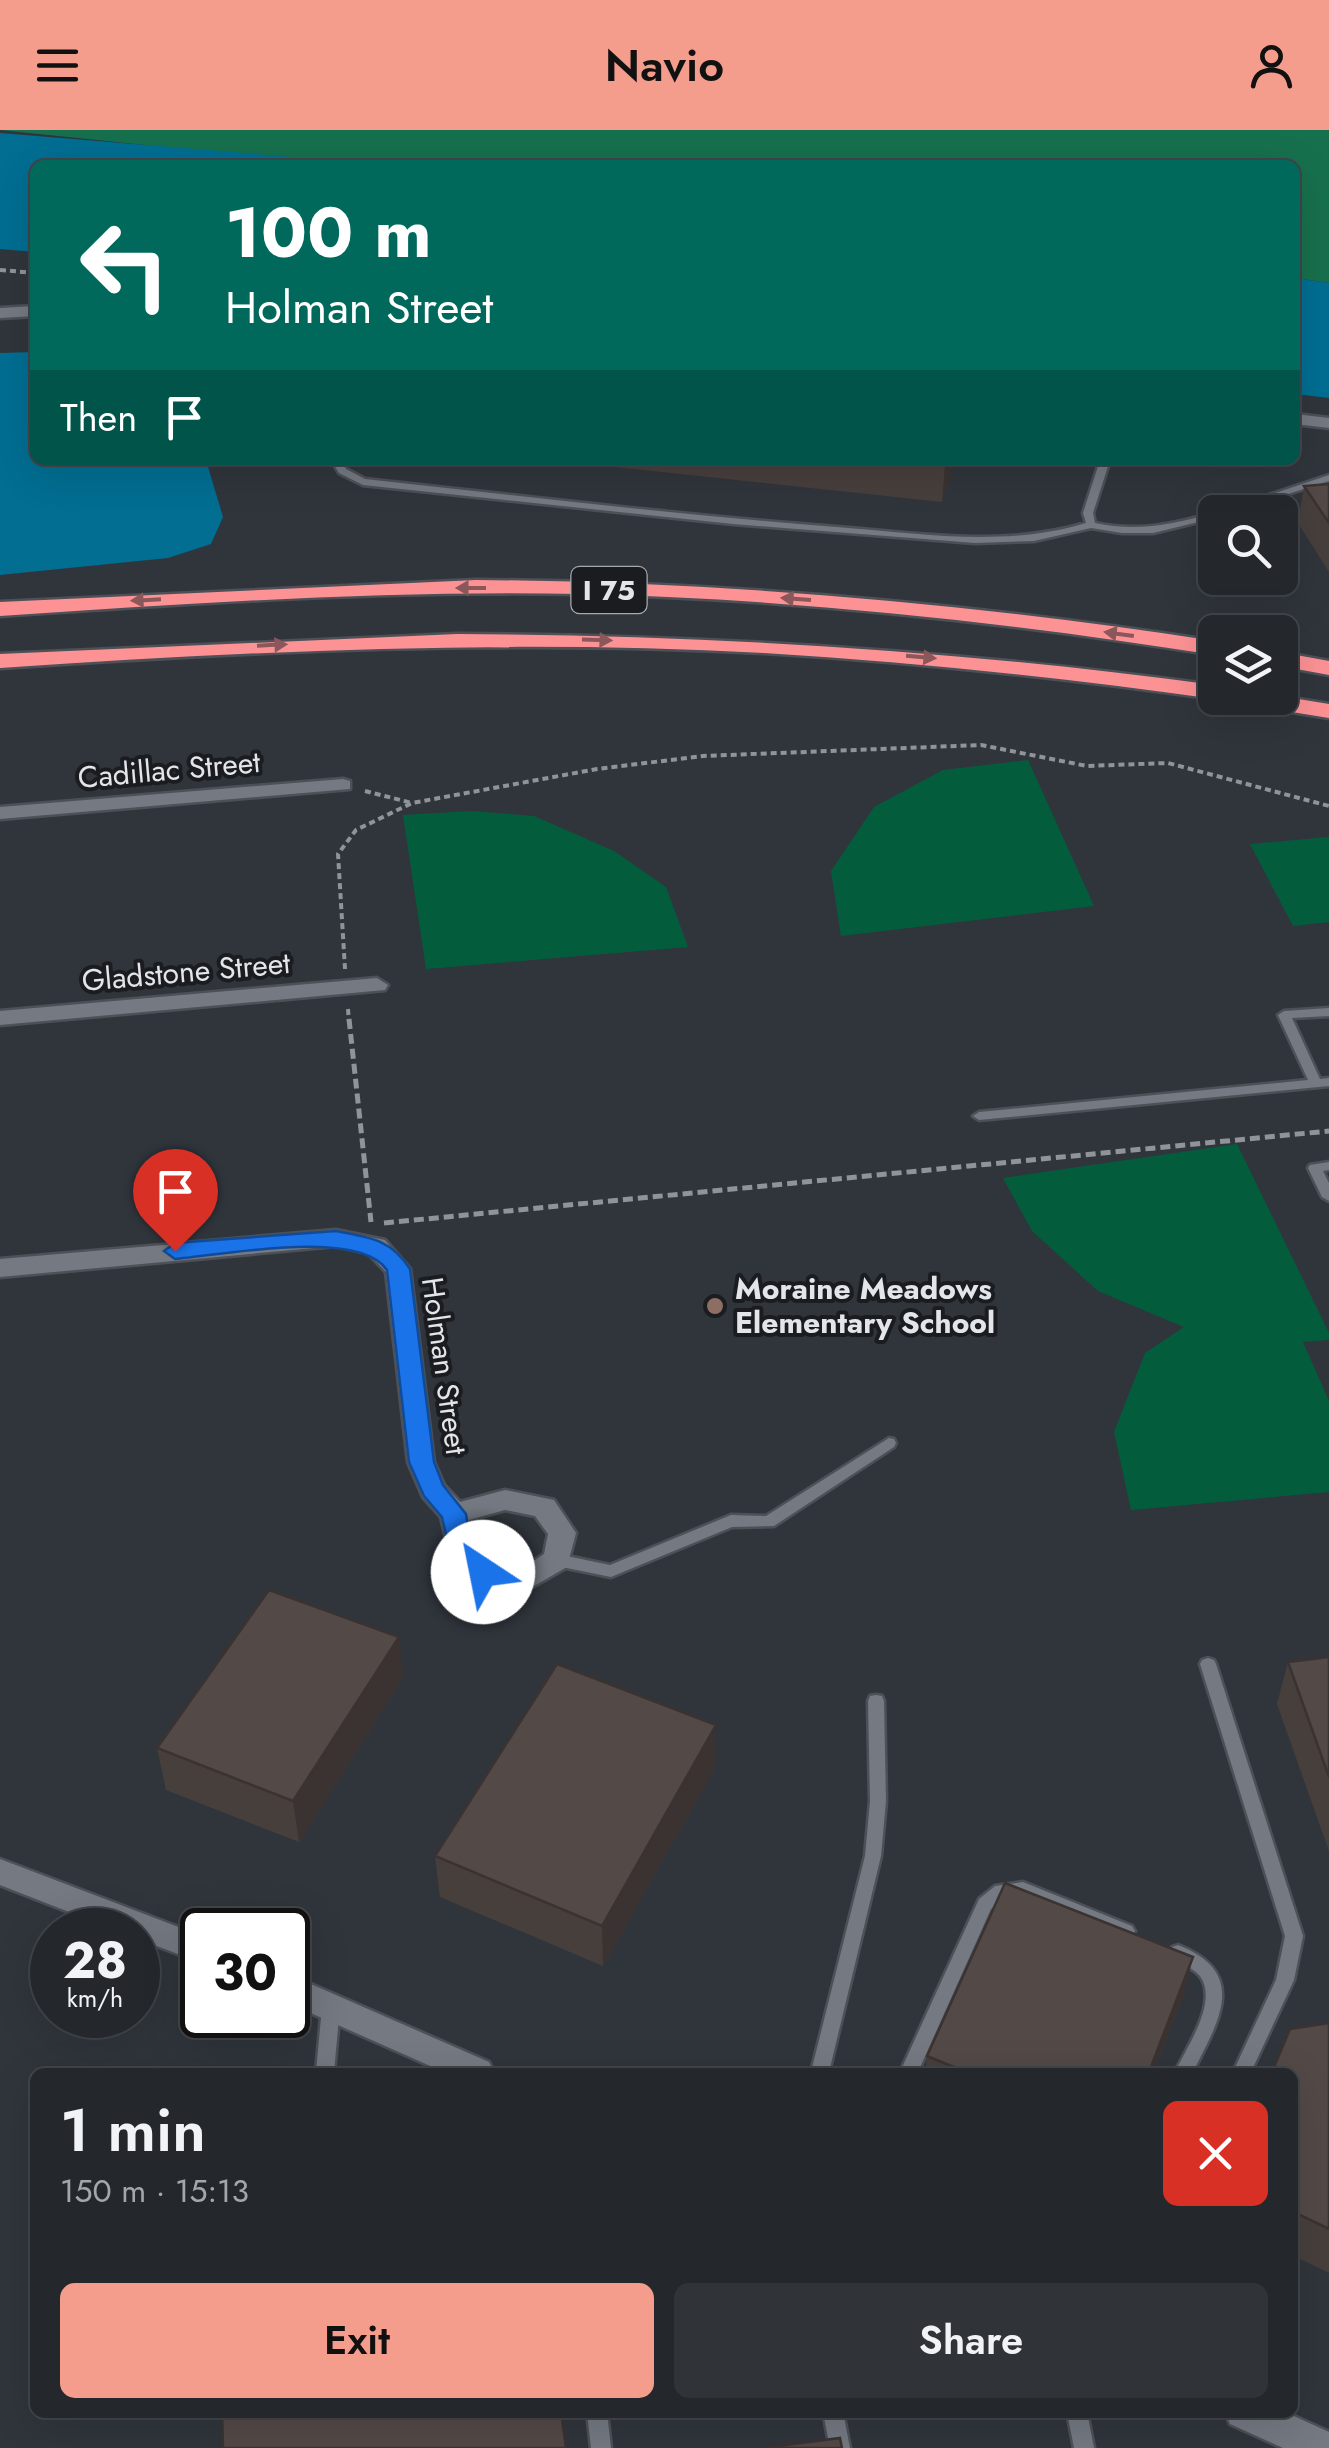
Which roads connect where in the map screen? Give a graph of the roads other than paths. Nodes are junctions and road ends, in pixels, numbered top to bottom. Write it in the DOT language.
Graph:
graph roads {
  1 [pos="30,311"];
  2 [pos="0,313"];
  3 [pos="1300,420"];
  4 [pos="1329,423"];
  5 [pos="339,465"];
  6 [pos="1103,465"];
  7 [pos="1329,478"];
  8 [pos="1276,495"];
  9 [pos="1198,520"];
  10 [pos="1091,525"];
  11 [pos="0,610"];
  12 [pos="1198,646"];
  13 [pos="0,661"];
  14 [pos="1298,662"];
  15 [pos="1329,668"];
  16 [pos="1198,690"];
  17 [pos="1298,705"];
  18 [pos="1329,710"];
  19 [pos="343,785"];
  20 [pos="0,813"];
  21 [pos="377,985"];
  22 [pos="1329,1012"];
  23 [pos="0,1018"];
  24 [pos="1323,1082"];
  25 [pos="979,1116"];
  26 [pos="1329,1166"];
  27 [pos="1329,1197"];
  28 [pos="0,1268"];
  29 [pos="889,1443"];
  30 [pos="454,1514"];
  31 [pos="557,1560"];
  32 [pos="1208,1664"];
  33 [pos="876,1701"];
  34 [pos="0,1872"];
  35 [pos="1149,1940"];
  36 [pos="180,1942"];
  37 [pos="1168,1948"];
  38 [pos="310,1998"];
  39 [pos="331,2007"];
  40 [pos="325,2068"];
  41 [pos="469,2068"];
  42 [pos="821,2068"];
  43 [pos="912,2068"];
  44 [pos="1186,2068"];
  45 [pos="1244,2068"];
  46 [pos="598,2418"];
  47 [pos="833,2418"];
  48 [pos="1077,2418"];
  49 [pos="1256,2418"];
  50 [pos="1316,2446"];
  51 [pos="601,2448"];
  52 [pos="840,2448"];
  53 [pos="1084,2448"];
  1 -- 2 [label="street"];
  3 -- 4 [label="street"];
  5 -- 10 [label="lane"];
  6 -- 10 [label="lane"];
  7 -- 8 [label="lane"];
  9 -- 10 [label="lane"];
  12 -- 11 [label="highway, I 75, one-way"];
  13 -- 16 [label="highway, I 75, one-way"];
  14 -- 15 [label="highway"];
  17 -- 18 [label="highway"];
  19 -- 20 [label="street, Cadillac Street"];
  21 -- 23 [label="street, Gladstone Street"];
  22 -- 24 [label="lane"];
  24 -- 25 [label="lane"];
  26 -- 27 [label="lane"];
  28 -- 30 [label="street, Holman Street"];
  29 -- 31 [label="lane"];
  30 -- 31 [label="street, Holman Street"];
  30 -- 31 [label="street"];
  32 -- 45 [label="lane"];
  33 -- 42 [label="lane"];
  34 -- 36 [label="street"];
  35 -- 43 [label="lane"];
  37 -- 44 [label="lane"];
  38 -- 39 [label="street"];
  39 -- 40 [label="lane"];
  39 -- 41 [label="street"];
  46 -- 51 [label="lane"];
  47 -- 52 [label="lane"];
  48 -- 53 [label="lane"];
  49 -- 50 [label="street"];
}
